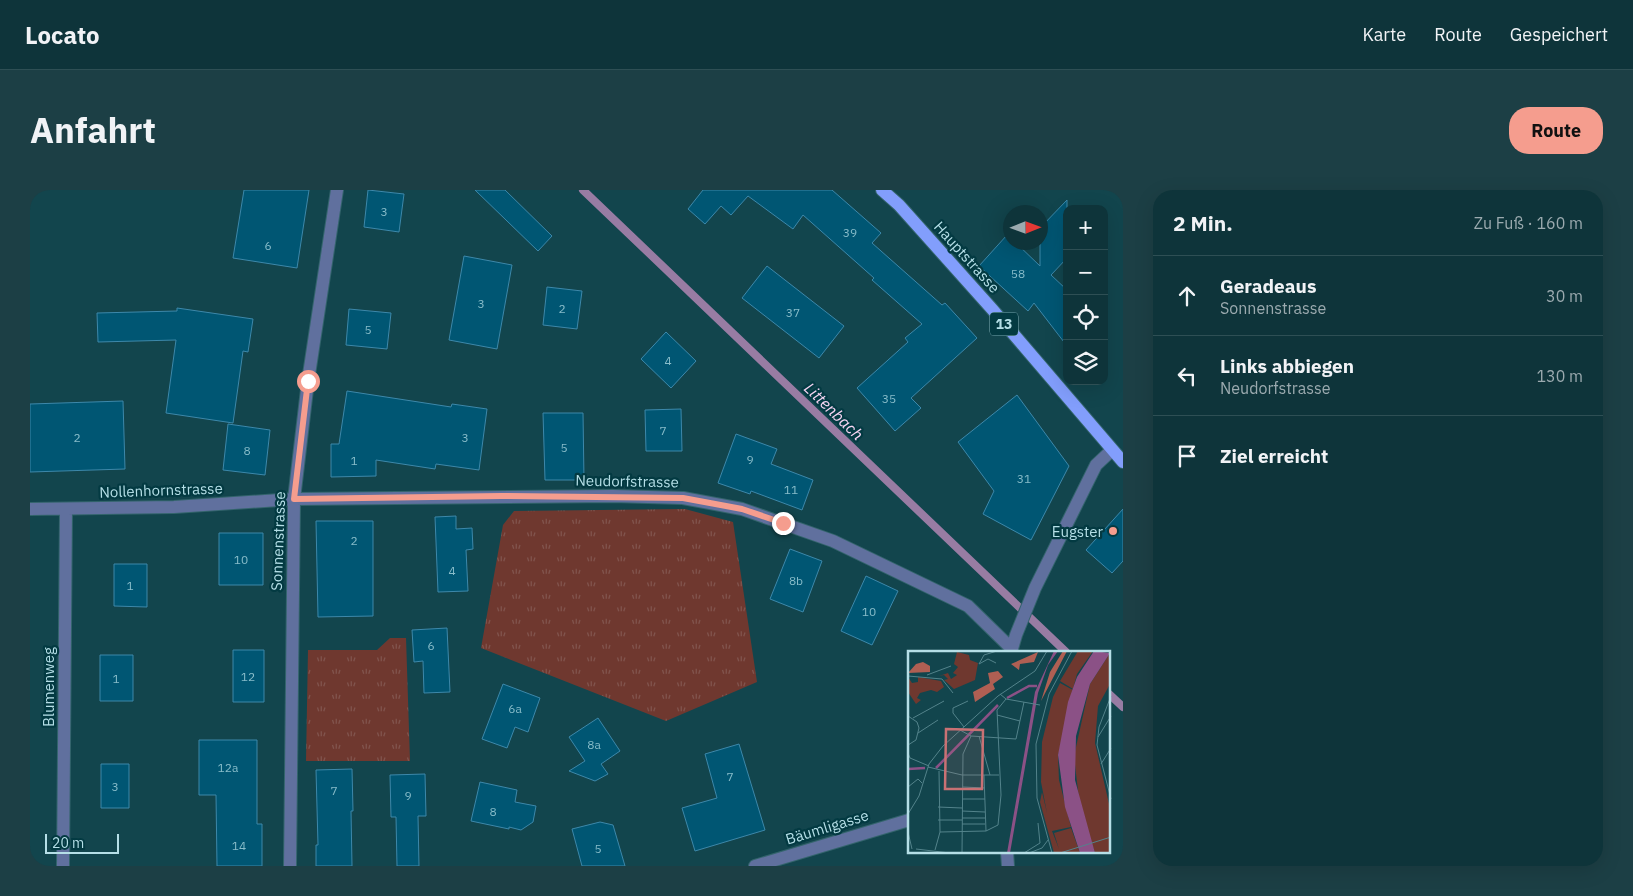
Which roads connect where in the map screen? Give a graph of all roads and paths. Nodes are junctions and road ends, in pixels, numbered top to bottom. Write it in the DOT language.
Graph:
graph roads {
  1 [pos="337,190"];
  2 [pos="882,190"];
  3 [pos="1112,450"];
  4 [pos="1123,462"];
  5 [pos="294,499"];
  6 [pos="30,509"];
  7 [pos="66,509"];
  8 [pos="1012,650"];
  9 [pos="908,820"];
  10 [pos="63,866"];
  11 [pos="290,866"];
  12 [pos="755,866"];
  1 -- 5 [label="street, Sonnenstrasse"];
  2 -- 3 [label="main road, Hauptstrasse / 13"];
  3 -- 4 [label="main road, Hauptstrasse / 13"];
  3 -- 8 [label="street"];
  5 -- 7 [label="street, Nollenhornstrasse"];
  5 -- 8 [label="street, Neudorfstrasse"];
  5 -- 11 [label="street, Sonnenstrasse"];
  6 -- 7 [label="street, Nollenhornstrasse"];
  7 -- 10 [label="street, Blumenweg"];
  9 -- 12 [label="street, Bäumligasse"];
}
